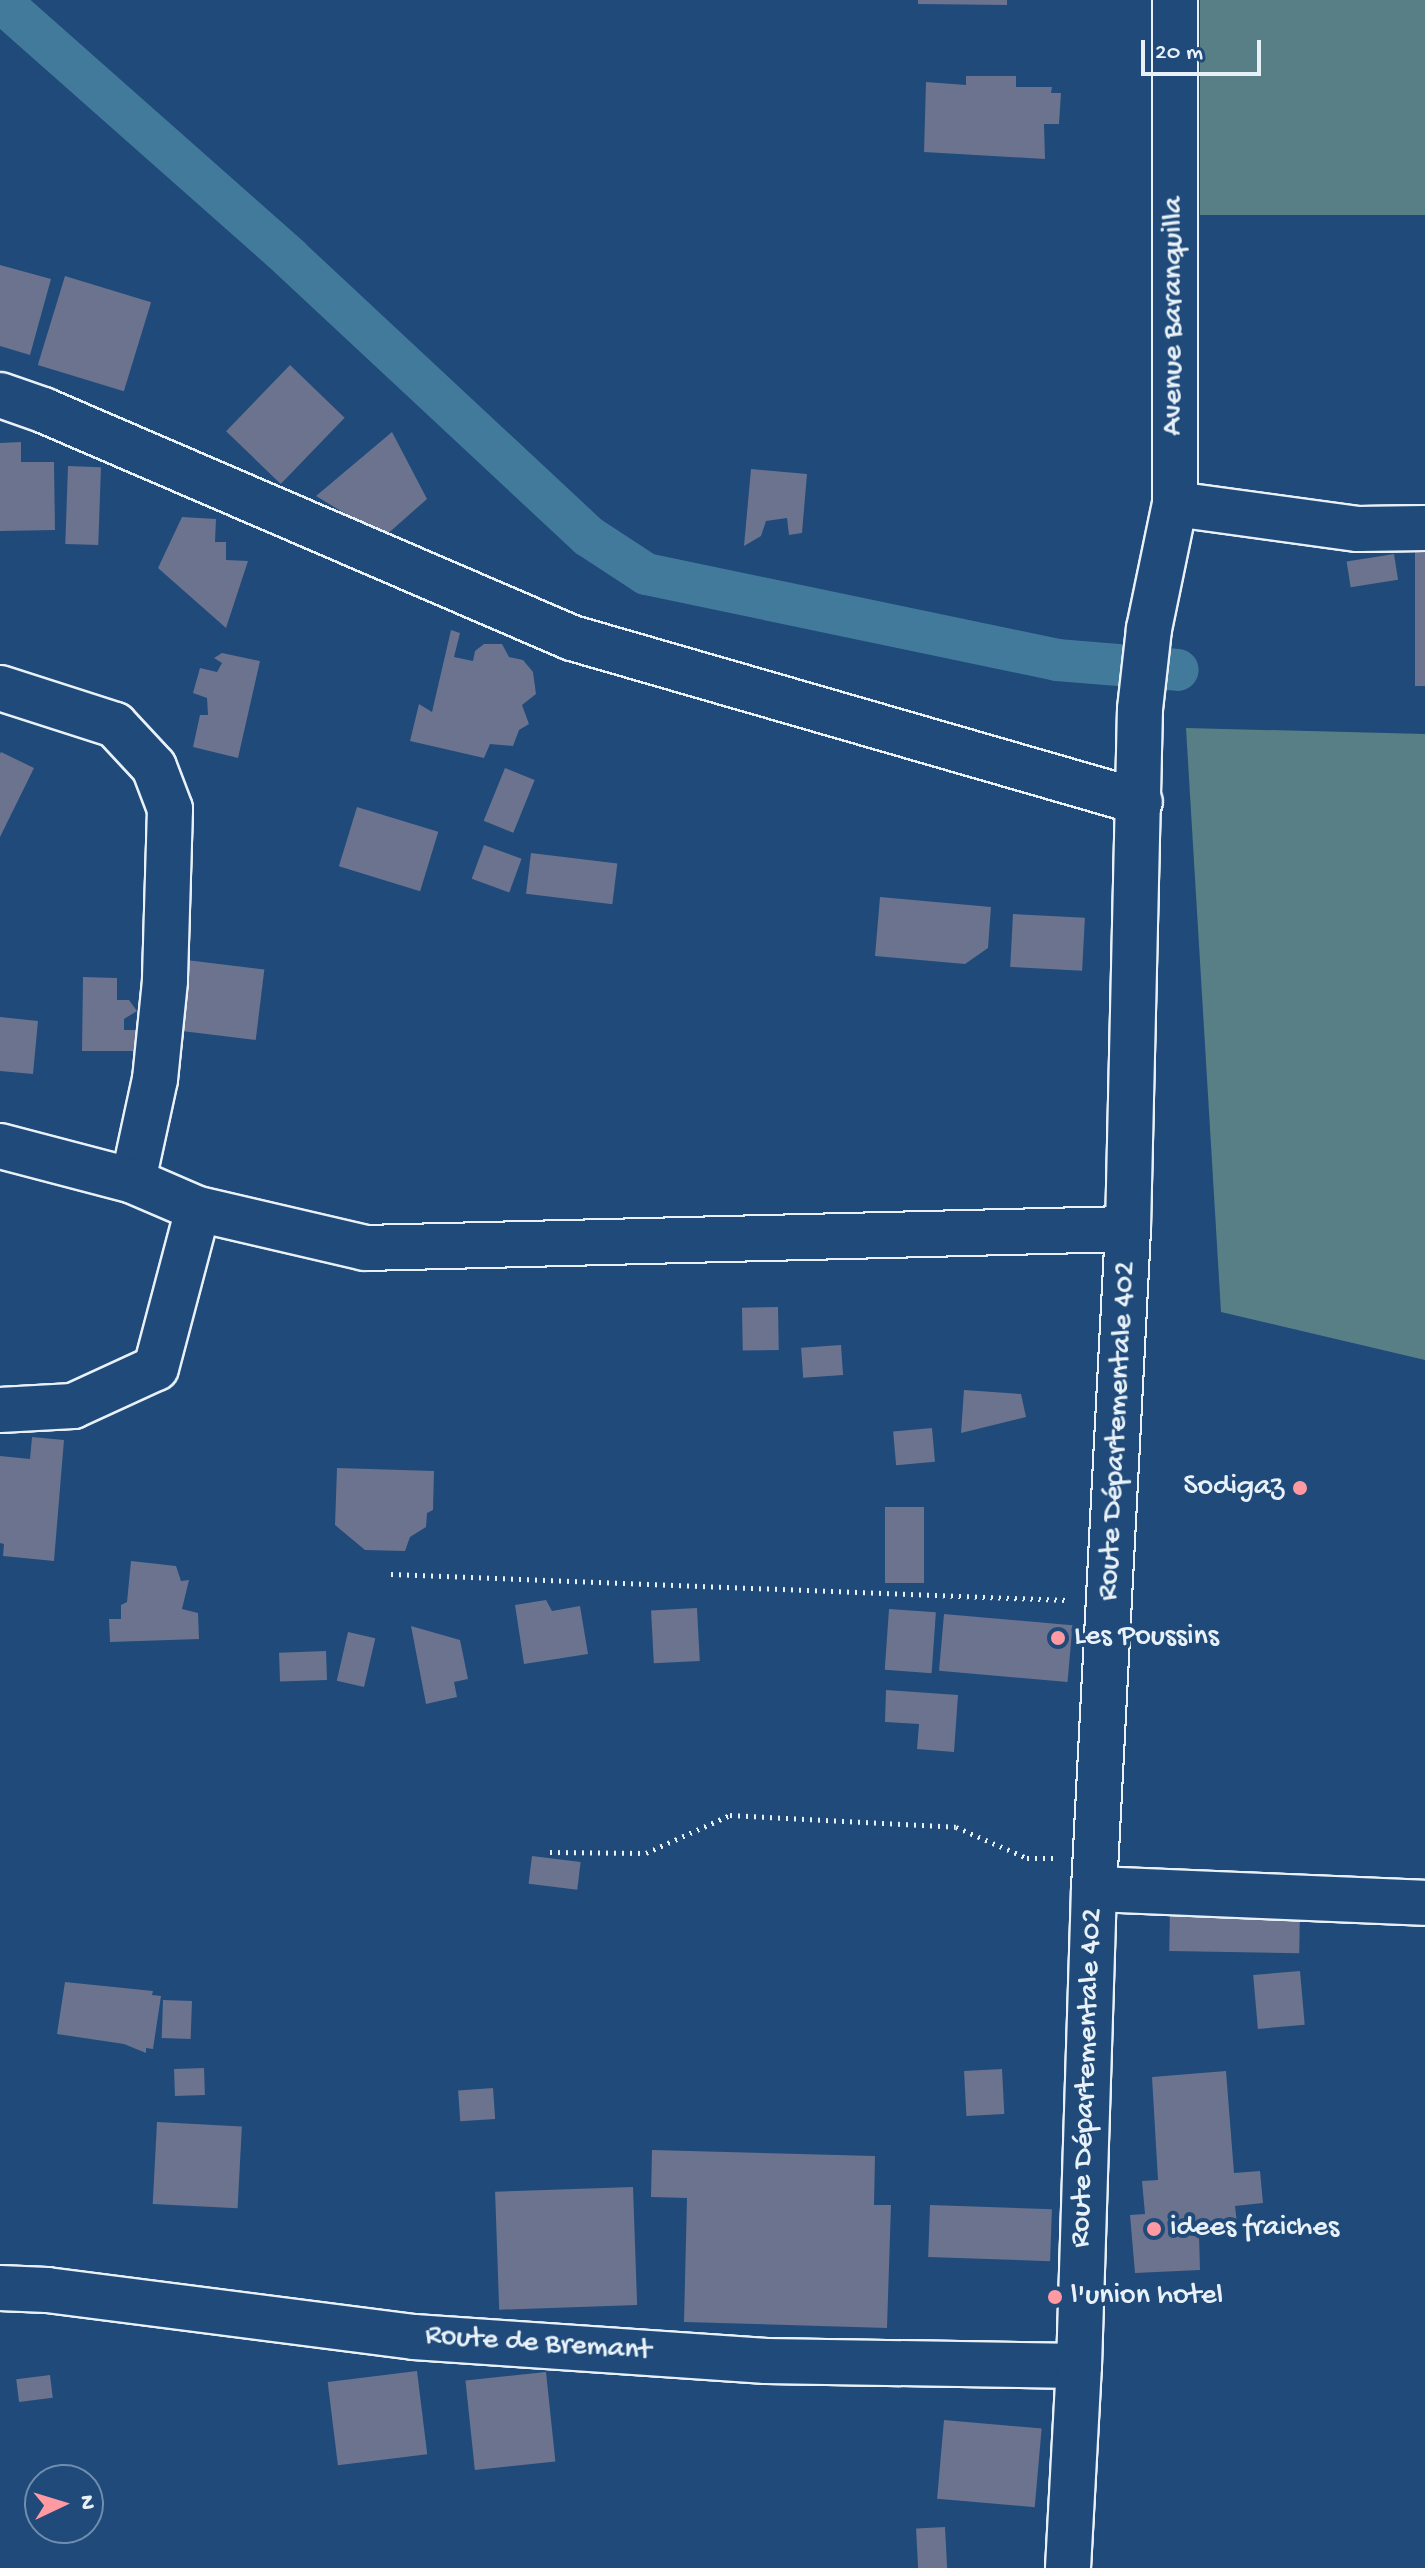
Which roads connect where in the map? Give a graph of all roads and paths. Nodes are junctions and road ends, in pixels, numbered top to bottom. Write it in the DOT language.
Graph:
graph roads {
  1 [pos="1175,0"];
  2 [pos="0,395"];
  3 [pos="1175,504"];
  4 [pos="1425,528"];
  5 [pos="1149,629"];
  6 [pos="0,688"];
  7 [pos="1140,802"];
  8 [pos="0,1146"];
  9 [pos="133,1181"];
  10 [pos="198,1209"];
  11 [pos="1128,1229"];
  12 [pos="0,1410"];
  13 [pos="391,1574"];
  14 [pos="1111,1602"];
  15 [pos="550,1852"];
  16 [pos="1096,1874"];
  17 [pos="1425,1903"];
  18 [pos="0,2288"];
  19 [pos="1079,2366"];
  20 [pos="1068,2568"];
  1 -- 3 [label="street, Avenue Baranquilla"];
  2 -- 7 [label="street"];
  3 -- 4 [label="street"];
  3 -- 5 [label="street, Avenue Baranquilla"];
  5 -- 7 [label="street, Route Départementale 402"];
  6 -- 9 [label="street"];
  7 -- 11 [label="street, Route Départementale 402"];
  8 -- 9 [label="street"];
  9 -- 10 [label="street"];
  10 -- 11 [label="street"];
  10 -- 12 [label="street"];
  11 -- 14 [label="street, Route Départementale 402"];
  13 -- 14 [label="path"];
  14 -- 16 [label="street, Route Départementale 402"];
  15 -- 16 [label="path"];
  16 -- 17 [label="street"];
  16 -- 19 [label="street, Route Départementale 402"];
  18 -- 19 [label="street, Route de Bremant"];
  19 -- 20 [label="street, Route Départementale 402"];
}
